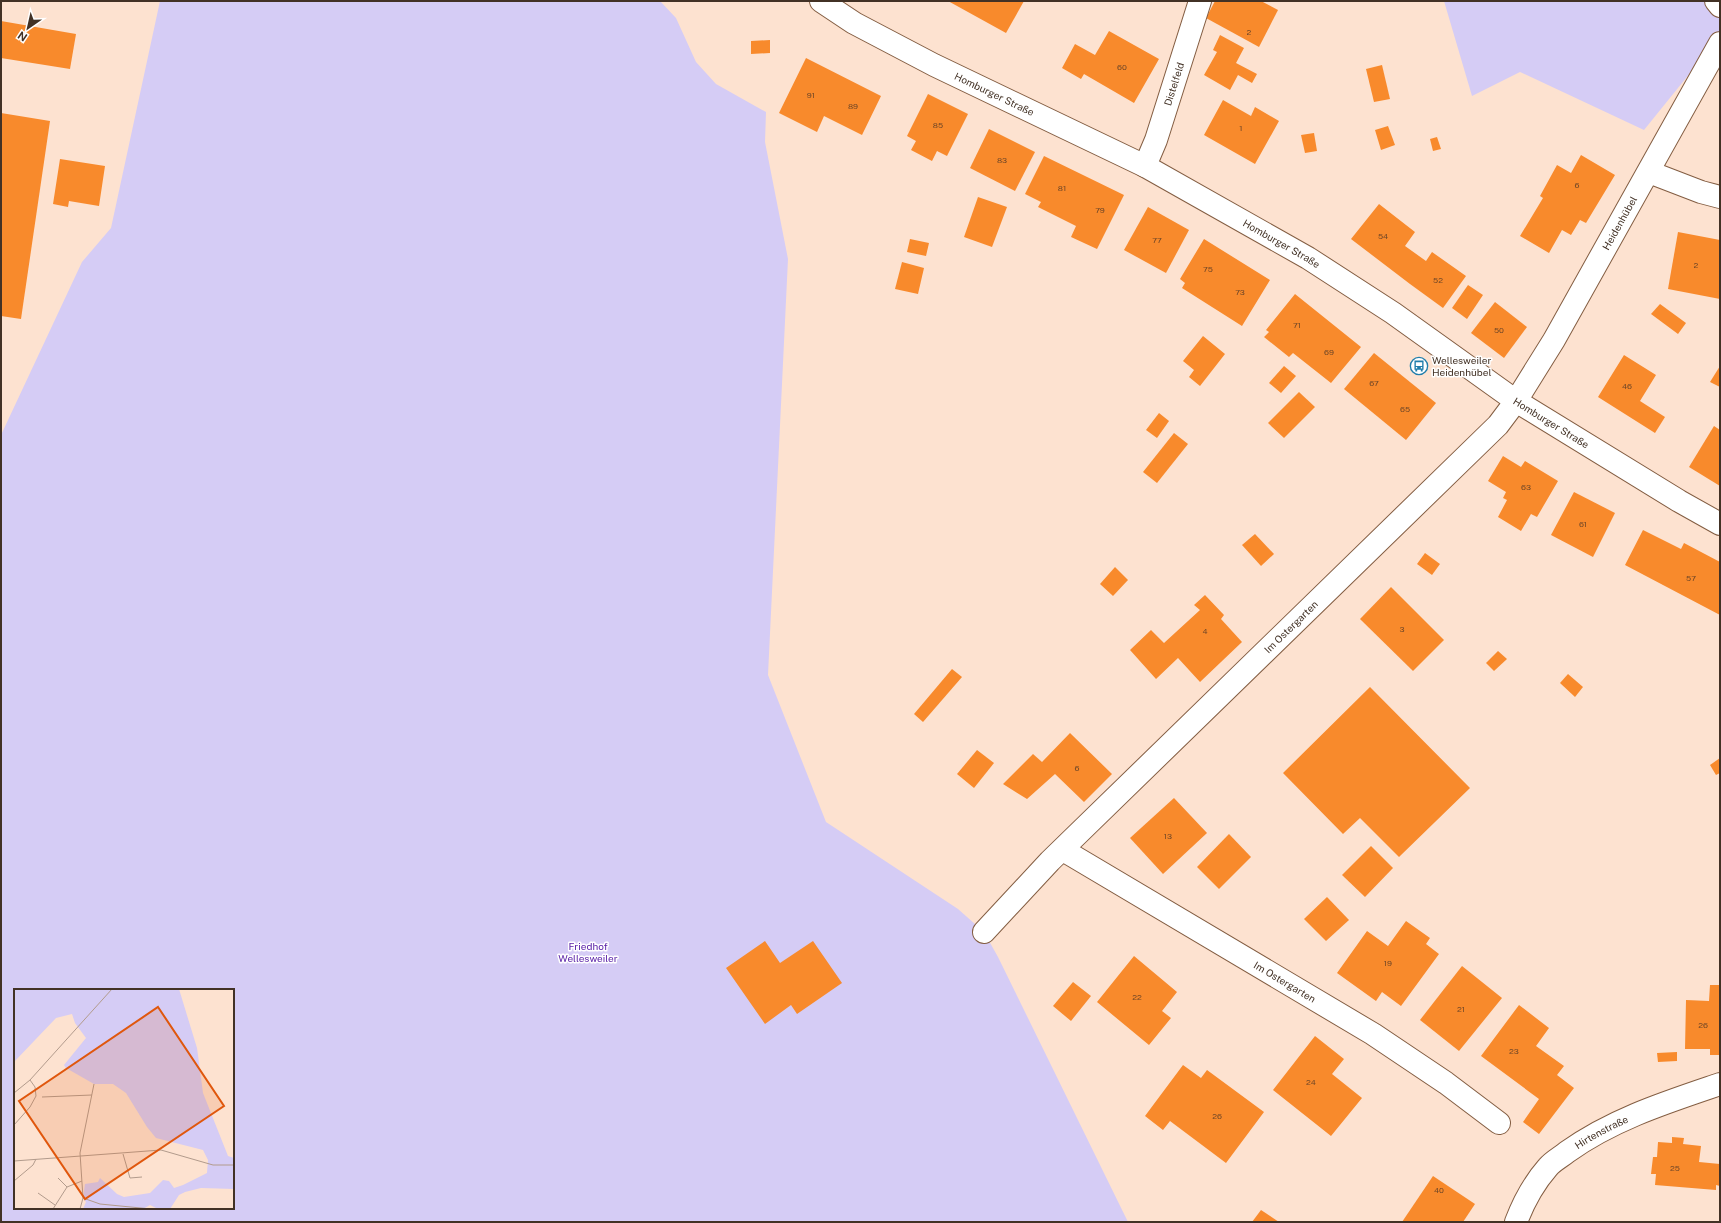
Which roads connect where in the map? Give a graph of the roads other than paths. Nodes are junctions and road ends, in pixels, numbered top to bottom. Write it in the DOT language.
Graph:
graph roads {
  1 [pos="821,1"];
  2 [pos="1200,1"];
  3 [pos="1716,1"];
  4 [pos="1720,6"];
  5 [pos="1720,43"];
  6 [pos="1145,166"];
  7 [pos="1649,172"];
  8 [pos="1720,197"];
  9 [pos="1516,401"];
  10 [pos="1720,524"];
  11 [pos="1063,850"];
  12 [pos="984,932"];
  13 [pos="1720,1084"];
  14 [pos="1499,1123"];
  15 [pos="1516,1222"];
  1 -- 6 [label="street, Homburger Straße"];
  2 -- 6 [label="street, Distelfeld"];
  3 -- 4 [label="street"];
  5 -- 7 [label="street, Heidenhübel"];
  6 -- 9 [label="street, Homburger Straße"];
  7 -- 8 [label="street"];
  7 -- 9 [label="street, Heidenhübel"];
  9 -- 10 [label="street, Homburger Straße"];
  9 -- 11 [label="street, Im Ostergarten"];
  11 -- 12 [label="street, Im Ostergarten"];
  11 -- 14 [label="street, Im Ostergarten"];
  13 -- 15 [label="street, Hirtenstraße"];
}
